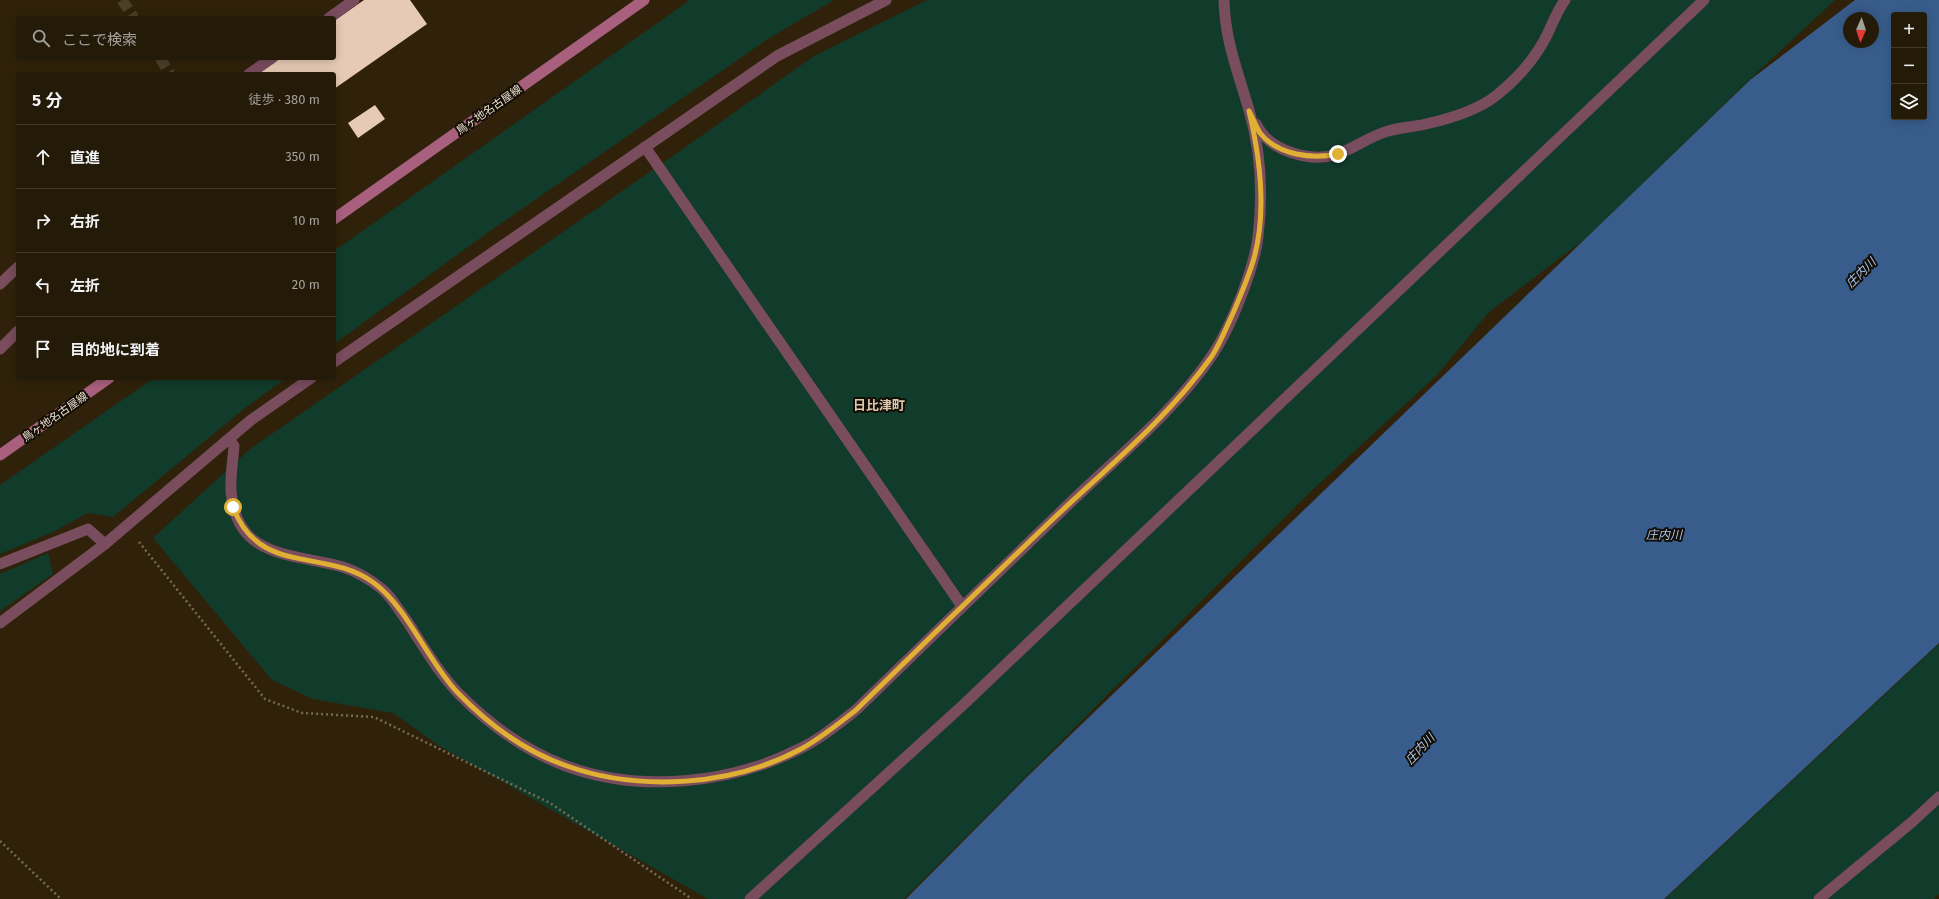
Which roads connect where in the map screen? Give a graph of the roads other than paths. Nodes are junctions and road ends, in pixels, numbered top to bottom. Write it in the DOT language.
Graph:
graph roads {
  1 [pos="354,0"];
  2 [pos="644,0"];
  3 [pos="886,0"];
  4 [pos="1224,0"];
  5 [pos="1565,0"];
  6 [pos="1704,0"];
  7 [pos="332,16"];
  8 [pos="269,60"];
  9 [pos="252,72"];
  10 [pos="1249,111"];
  11 [pos="645,147"];
  12 [pos="336,218"];
  13 [pos="16,269"];
  14 [pos="0,284"];
  15 [pos="16,333"];
  16 [pos="0,349"];
  17 [pos="336,361"];
  18 [pos="106,380"];
  19 [pos="309,380"];
  20 [pos="229,439"];
  21 [pos="0,455"];
  22 [pos="105,544"];
  23 [pos="0,564"];
  24 [pos="962,606"];
  25 [pos="0,623"];
  26 [pos="1939,797"];
  27 [pos="750,899"];
  28 [pos="1820,899"];
  1 -- 7 [label="street"];
  2 -- 12 [label="main road, 鳥ヶ地名古屋線"];
  3 -- 11 [label="street"];
  4 -- 10 [label="street"];
  5 -- 10 [label="street"];
  6 -- 27 [label="street"];
  8 -- 9 [label="street"];
  10 -- 24 [label="street"];
  11 -- 17 [label="street"];
  11 -- 24 [label="street"];
  13 -- 14 [label="street"];
  15 -- 16 [label="street"];
  18 -- 21 [label="main road, 鳥ヶ地名古屋線"];
  19 -- 20 [label="street"];
  20 -- 22 [label="street"];
  20 -- 24 [label="street"];
  22 -- 23 [label="street"];
  22 -- 25 [label="street"];
  26 -- 28 [label="street"];
}
